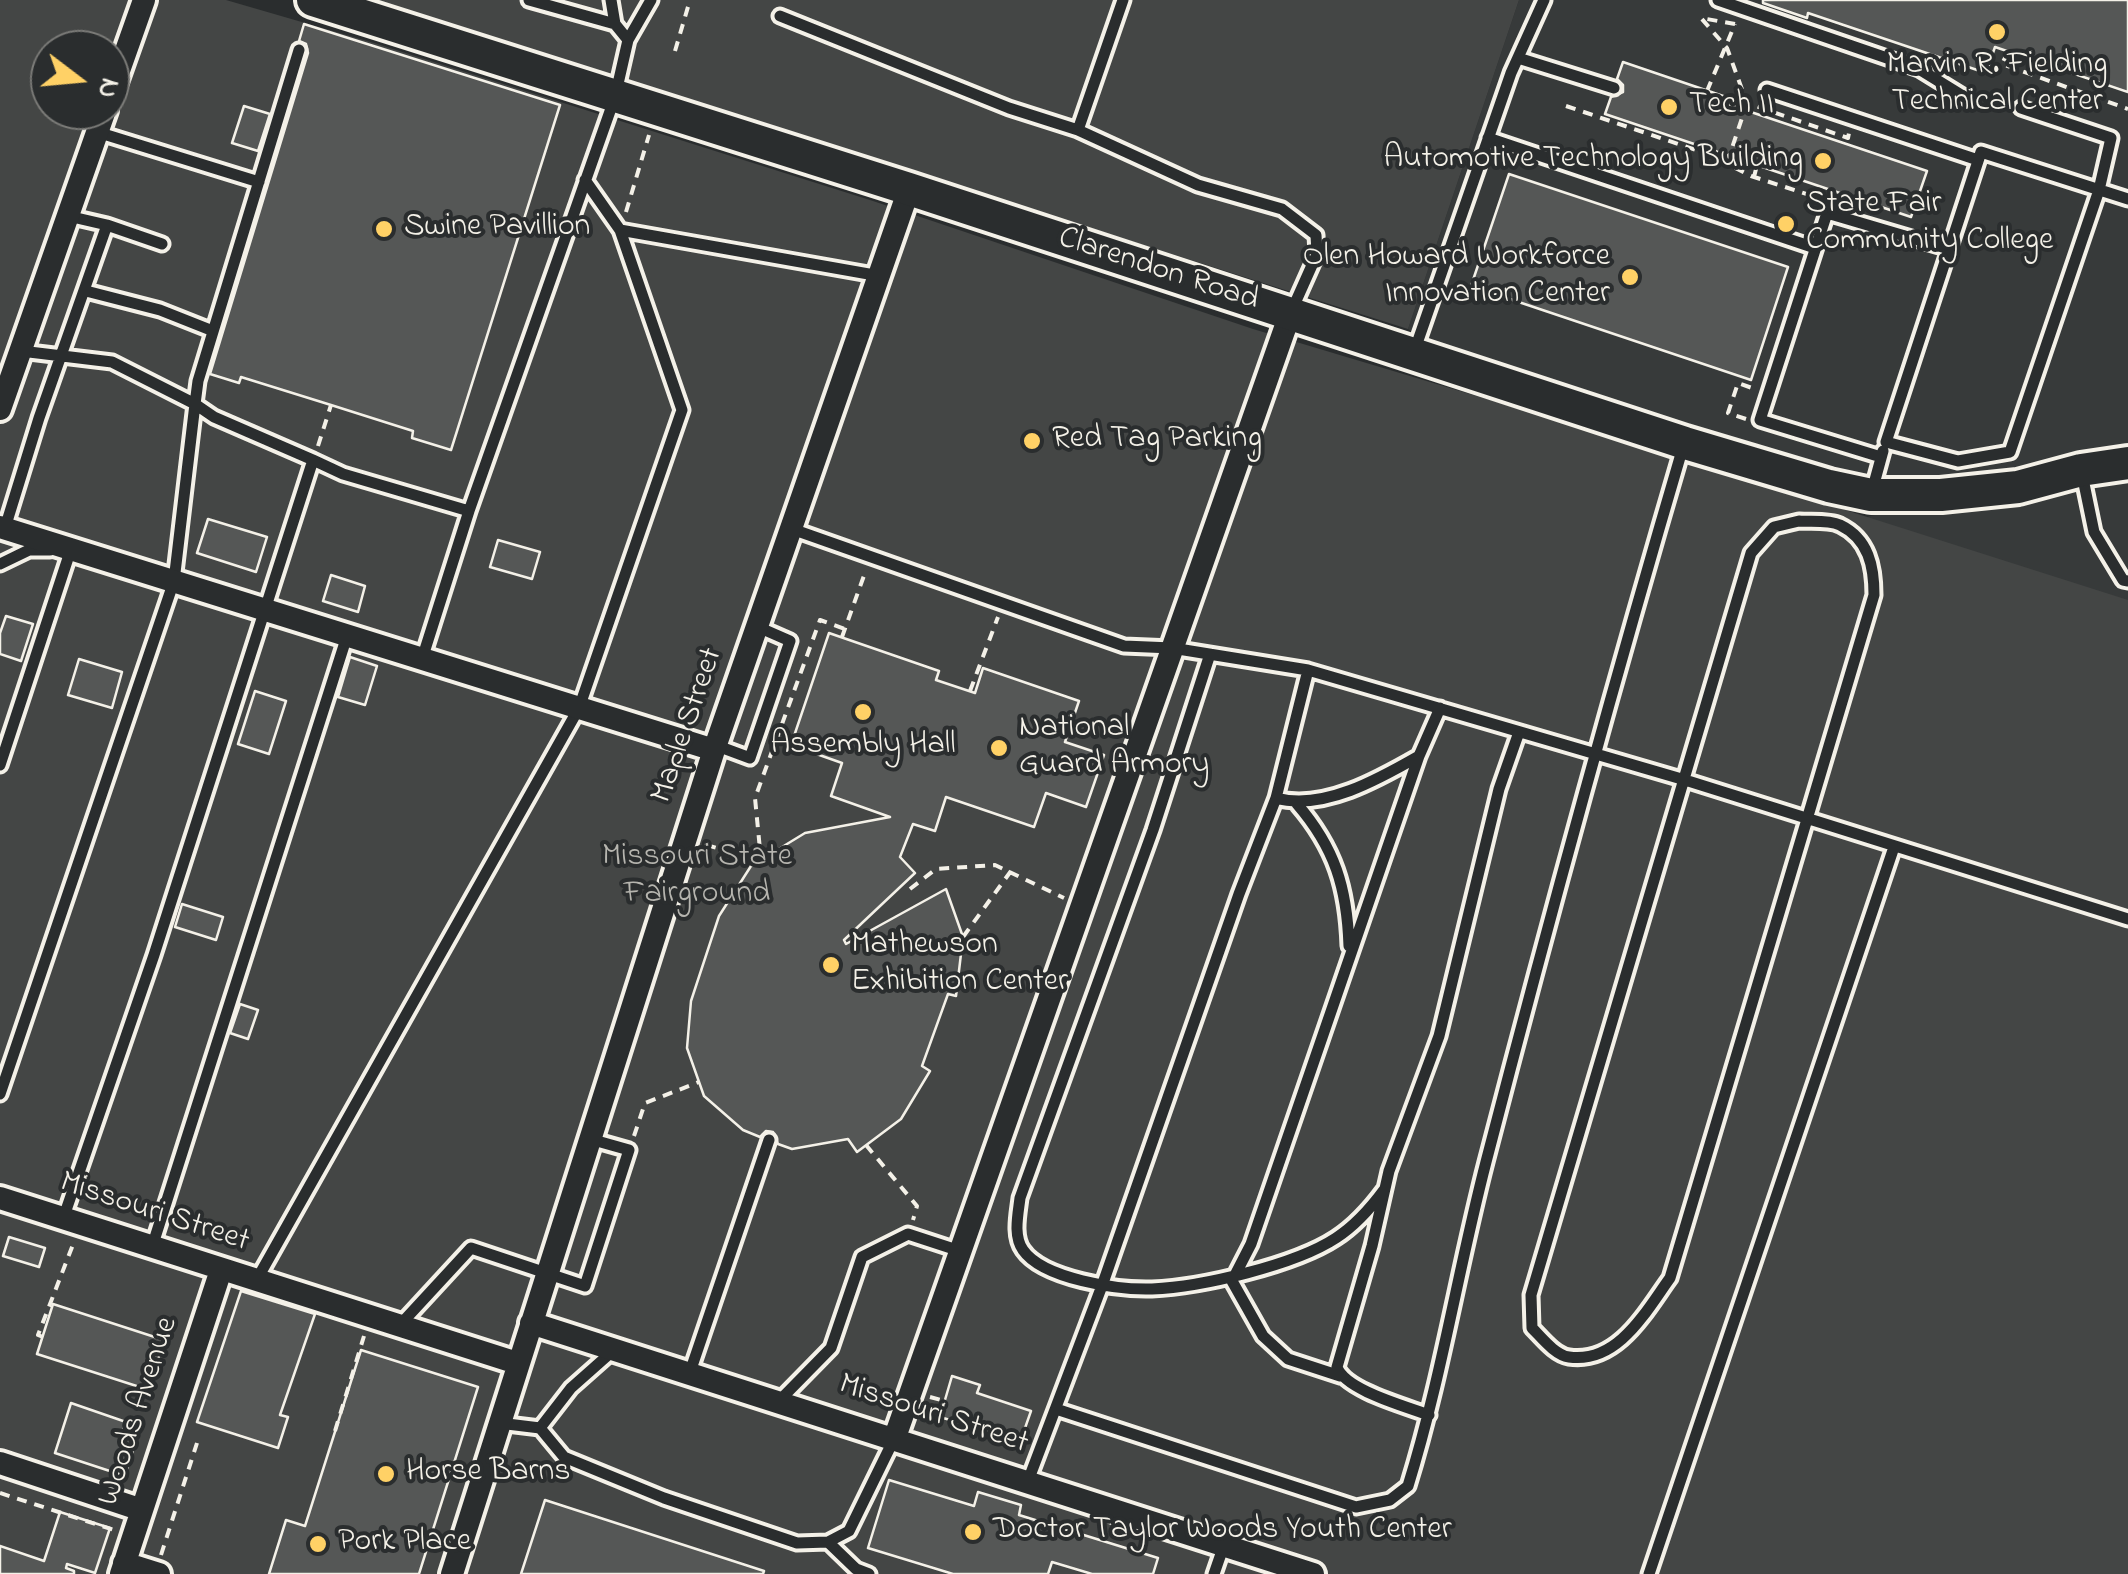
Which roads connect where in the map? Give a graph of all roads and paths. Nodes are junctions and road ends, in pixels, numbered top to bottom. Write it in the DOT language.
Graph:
graph roads {
  1 [pos="144,0"];
  2 [pos="313,0"];
  3 [pos="529,0"];
  4 [pos="611,0"];
  5 [pos="651,0"];
  6 [pos="690,0"];
  7 [pos="1123,0"];
  8 [pos="1544,0"];
  9 [pos="1718,0"];
  10 [pos="780,16"];
  11 [pos="615,24"];
  12 [pos="130,40"];
  13 [pos="628,40"];
  14 [pos="1727,48"];
  15 [pos="299,50"];
  16 [pos="675,51"];
  17 [pos="2008,52"];
  18 [pos="1518,58"];
  19 [pos="1614,88"];
  20 [pos="1707,90"];
  21 [pos="1767,90"];
  22 [pos="615,97"];
  23 [pos="1966,98"];
  24 [pos="1747,103"];
  25 [pos="1566,106"];
  26 [pos="2021,108"];
  27 [pos="2128,109"];
  28 [pos="98,130"];
  29 [pos="124,130"];
  30 [pos="650,130"];
  31 [pos="1078,130"];
  32 [pos="1488,138"];
  33 [pos="1978,160"];
  34 [pos="1757,165"];
  35 [pos="1754,176"];
  36 [pos="585,180"];
  37 [pos="259,182"];
  38 [pos="910,189"];
  39 [pos="2099,190"];
  40 [pos="2128,199"];
  41 [pos="68,216"];
  42 [pos="107,225"];
  43 [pos="620,230"];
  44 [pos="162,244"];
  45 [pos="1815,248"];
  46 [pos="1949,249"];
  47 [pos="880,276"];
  48 [pos="86,291"];
  49 [pos="1290,314"];
  50 [pos="214,331"];
  51 [pos="21,351"];
  52 [pos="1414,353"];
  53 [pos="62,355"];
  54 [pos="195,404"];
  55 [pos="331,406"];
  56 [pos="0,409"];
  57 [pos="1886,442"];
  58 [pos="1684,443"];
  59 [pos="1881,456"];
  60 [pos="314,460"];
  61 [pos="2128,463"];
  62 [pos="2081,470"];
  63 [pos="1871,496"];
  64 [pos="469,511"];
  65 [pos="2,528"];
  66 [pos="792,529"];
  67 [pos="72,549"];
  68 [pos="872,556"];
  69 [pos="0,564"];
  70 [pos="2128,581"];
  71 [pos="174,582"];
  72 [pos="1003,603"];
  73 [pos="265,610"];
  74 [pos="758,627"];
  75 [pos="844,629"];
  76 [pos="347,636"];
  77 [pos="842,637"];
  78 [pos="1172,648"];
  79 [pos="1210,654"];
  80 [pos="422,659"];
  81 [pos="1308,670"];
  82 [pos="970,691"];
  83 [pos="579,708"];
  84 [pos="1440,708"];
  85 [pos="1519,732"];
  86 [pos="715,748"];
  87 [pos="1593,753"];
  88 [pos="1419,756"];
  89 [pos="0,765"];
  90 [pos="1685,780"];
  91 [pos="1276,798"];
  92 [pos="1297,804"];
  93 [pos="1807,819"];
  94 [pos="686,839"];
  95 [pos="1894,847"];
  96 [pos="1011,871"];
  97 [pos="910,890"];
  98 [pos="1081,908"];
  99 [pos="2128,919"];
  100 [pos="963,937"];
  101 [pos="1350,955"];
  102 [pos="699,1082"];
  103 [pos="0,1094"];
  104 [pos="590,1139"];
  105 [pos="769,1140"];
  106 [pos="866,1145"];
  107 [pos="629,1150"];
  108 [pos="1384,1190"];
  109 [pos="0,1198"];
  110 [pos="72,1222"];
  111 [pos="908,1234"];
  112 [pos="152,1248"];
  113 [pos="960,1252"];
  114 [pos="221,1270"];
  115 [pos="546,1275"];
  116 [pos="1234,1275"];
  117 [pos="256,1281"];
  118 [pos="1103,1282"];
  119 [pos="370,1317"];
  120 [pos="531,1323"];
  121 [pos="399,1326"];
  122 [pos="42,1337"];
  123 [pos="615,1349"];
  124 [pos="518,1363"];
  125 [pos="690,1372"];
  126 [pos="1340,1376"];
  127 [pos="779,1400"];
  128 [pos="1056,1409"];
  129 [pos="1428,1415"];
  130 [pos="499,1423"];
  131 [pos="540,1428"];
  132 [pos="335,1431"];
  133 [pos="895,1437"];
  134 [pos="196,1442"];
  135 [pos="0,1463"];
  136 [pos="1028,1481"];
  137 [pos="0,1493"];
  138 [pos="142,1510"];
  139 [pos="133,1536"];
  140 [pos="828,1542"];
  141 [pos="1224,1545"];
  142 [pos="122,1568"];
  143 [pos="157,1573"];
  144 [pos="452,1574"];
  145 [pos="869,1574"];
  146 [pos="1214,1574"];
  147 [pos="1313,1574"];
  148 [pos="1649,1574"];
  1 -- 12 [label="street"];
  2 -- 22 [label="street, Clarendon Road"];
  3 -- 11 [label="lane"];
  4 -- 11 [label="lane"];
  5 -- 13 [label="lane"];
  6 -- 16 [label="path"];
  7 -- 31 [label="lane"];
  8 -- 18 [label="lane"];
  9 -- 23 [label="lane"];
  10 -- 31 [label="lane"];
  11 -- 13 [label="lane"];
  13 -- 22 [label="lane"];
  14 -- 14 [label="path"];
  14 -- 20 [label="path"];
  15 -- 37 [label="lane"];
  17 -- 27 [label="path"];
  18 -- 19 [label="lane"];
  18 -- 32 [label="lane"];
  21 -- 33 [label="lane"];
  22 -- 36 [label="lane"];
  22 -- 38 [label="street, Clarendon Road"];
  24 -- 25 [label="path"];
  26 -- 39 [label="lane"];
  28 -- 41 [label="street"];
  29 -- 37 [label="lane"];
  30 -- 43 [label="path"];
  31 -- 49 [label="lane"];
  32 -- 45 [label="lane"];
  32 -- 52 [label="lane"];
  33 -- 39 [label="lane"];
  33 -- 46 [label="lane"];
  34 -- 35 [label="path"];
  36 -- 43 [label="lane"];
  36 -- 64 [label="lane"];
  37 -- 50 [label="lane"];
  38 -- 47 [label="street, Maple Street"];
  38 -- 49 [label="street, Clarendon Road"];
  39 -- 40 [label="lane"];
  39 -- 57 [label="lane"];
  41 -- 42 [label="lane"];
  41 -- 51 [label="street"];
  42 -- 44 [label="lane"];
  42 -- 48 [label="lane"];
  43 -- 47 [label="lane"];
  43 -- 83 [label="lane"];
  45 -- 46 [label="lane"];
  45 -- 59 [label="lane"];
  46 -- 57 [label="lane"];
  47 -- 66 [label="street, Maple Street"];
  48 -- 50 [label="lane"];
  48 -- 53 [label="lane"];
  49 -- 52 [label="street, Clarendon Road"];
  49 -- 78 [label="street"];
  50 -- 54 [label="lane"];
  51 -- 53 [label="lane"];
  51 -- 56 [label="street"];
  52 -- 58 [label="street, Clarendon Road"];
  53 -- 54 [label="lane"];
  53 -- 65 [label="lane"];
  54 -- 60 [label="lane"];
  54 -- 71 [label="lane"];
  55 -- 60 [label="path"];
  57 -- 59 [label="lane"];
  58 -- 63 [label="street, Clarendon Road"];
  58 -- 87 [label="lane"];
  59 -- 63 [label="lane"];
  60 -- 64 [label="lane"];
  60 -- 73 [label="lane"];
  61 -- 62 [label="street, Clarendon Road"];
  62 -- 63 [label="street, Clarendon Road"];
  62 -- 70 [label="lane"];
  64 -- 80 [label="lane"];
  65 -- 67 [label="street"];
  66 -- 68 [label="lane"];
  66 -- 74 [label="street, Maple Street"];
  67 -- 69 [label="lane"];
  67 -- 71 [label="street"];
  67 -- 89 [label="lane"];
  68 -- 72 [label="lane"];
  68 -- 75 [label="path"];
  71 -- 73 [label="street"];
  71 -- 103 [label="lane"];
  72 -- 78 [label="lane"];
  72 -- 82 [label="path"];
  73 -- 76 [label="street"];
  73 -- 110 [label="lane"];
  74 -- 86 [label="street, Maple Street"];
  74 -- 86 [label="lane"];
  75 -- 77 [label="path"];
  75 -- 94 [label="path"];
  76 -- 80 [label="street"];
  76 -- 112 [label="lane"];
  78 -- 79 [label="lane"];
  78 -- 98 [label="street"];
  79 -- 81 [label="lane"];
  79 -- 118 [label="lane"];
  80 -- 83 [label="street"];
  81 -- 84 [label="lane"];
  81 -- 91 [label="lane"];
  83 -- 86 [label="street"];
  83 -- 117 [label="lane"];
  84 -- 85 [label="lane"];
  84 -- 88 [label="lane"];
  85 -- 87 [label="lane"];
  85 -- 108 [label="lane"];
  86 -- 94 [label="street, Maple Street"];
  87 -- 90 [label="lane"];
  87 -- 129 [label="lane"];
  88 -- 92 [label="lane"];
  88 -- 101 [label="lane"];
  90 -- 93 [label="lane"];
  90 -- 93 [label="lane"];
  90 -- 93 [label="lane"];
  91 -- 92 [label="lane"];
  91 -- 118 [label="lane"];
  92 -- 101 [label="lane"];
  93 -- 95 [label="lane"];
  94 -- 104 [label="street, Maple Street"];
  95 -- 99 [label="lane"];
  95 -- 148 [label="lane"];
  96 -- 97 [label="path"];
  96 -- 98 [label="path"];
  96 -- 100 [label="path"];
  98 -- 113 [label="street"];
  101 -- 116 [label="lane"];
  102 -- 107 [label="path"];
  104 -- 107 [label="lane"];
  104 -- 115 [label="street, Maple Street"];
  105 -- 125 [label="lane"];
  106 -- 111 [label="path"];
  107 -- 115 [label="lane"];
  108 -- 116 [label="lane"];
  108 -- 126 [label="lane"];
  109 -- 110 [label="street, Missouri Street"];
  110 -- 112 [label="street, Missouri Street"];
  110 -- 122 [label="path"];
  111 -- 113 [label="lane"];
  111 -- 127 [label="lane"];
  112 -- 114 [label="street, Missouri Street"];
  113 -- 133 [label="street"];
  114 -- 117 [label="street, Missouri Street"];
  114 -- 138 [label="street, Woods Avenue"];
  115 -- 120 [label="street, Maple Street"];
  115 -- 121 [label="lane"];
  116 -- 118 [label="lane"];
  116 -- 126 [label="lane"];
  117 -- 119 [label="street, Missouri Street"];
  118 -- 128 [label="lane"];
  119 -- 121 [label="street, Missouri Street"];
  119 -- 132 [label="path"];
  120 -- 123 [label="street, Missouri Street"];
  120 -- 124 [label="street, Maple Street"];
  121 -- 124 [label="street, Missouri Street"];
  123 -- 125 [label="street, Missouri Street"];
  123 -- 131 [label="lane"];
  124 -- 130 [label="street, Maple Street"];
  125 -- 127 [label="street, Missouri Street"];
  126 -- 129 [label="lane"];
  127 -- 133 [label="street, Missouri Street"];
  128 -- 129 [label="lane"];
  128 -- 136 [label="lane"];
  130 -- 131 [label="lane"];
  130 -- 144 [label="street, Maple Street"];
  131 -- 140 [label="lane"];
  133 -- 136 [label="street, Missouri Street"];
  133 -- 140 [label="lane"];
  134 -- 143 [label="path"];
  135 -- 138 [label="street"];
  136 -- 141 [label="street, Missouri Street"];
  137 -- 139 [label="path"];
  138 -- 139 [label="street, Woods Avenue"];
  139 -- 142 [label="street, Woods Avenue"];
  140 -- 145 [label="lane"];
  141 -- 146 [label="lane"];
  141 -- 147 [label="street, Missouri Street"];
  142 -- 143 [label="street"];
}
